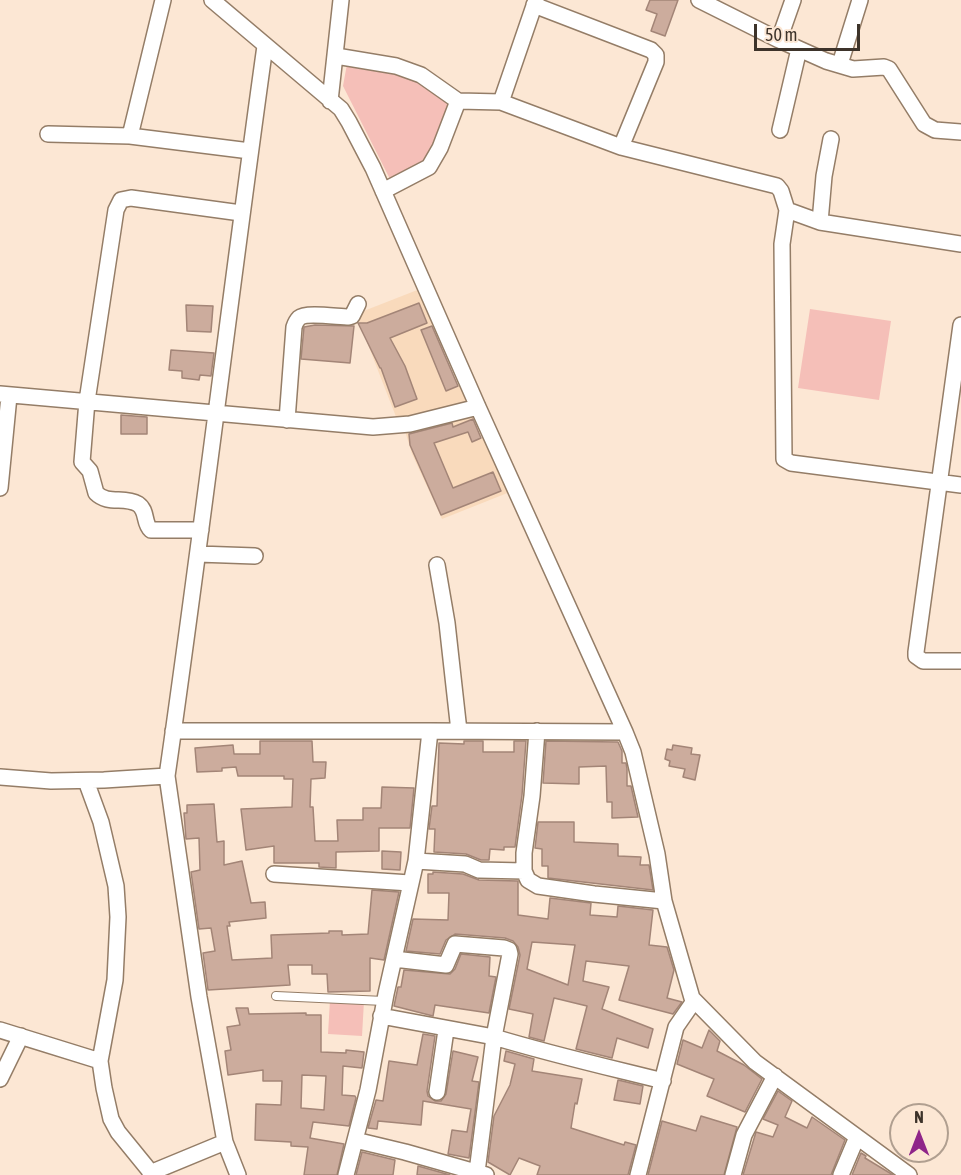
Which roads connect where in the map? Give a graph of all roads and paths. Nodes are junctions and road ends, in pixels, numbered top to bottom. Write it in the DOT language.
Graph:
graph roads {
  1 [pos="162,0"];
  2 [pos="212,0"];
  3 [pos="341,0"];
  4 [pos="699,0"];
  5 [pos="793,0"];
  6 [pos="860,0"];
  7 [pos="535,3"];
  8 [pos="779,40"];
  9 [pos="265,46"];
  10 [pos="799,49"];
  11 [pos="336,56"];
  12 [pos="840,64"];
  13 [pos="458,100"];
  14 [pos="330,101"];
  15 [pos="501,102"];
  16 [pos="780,130"];
  17 [pos="961,132"];
  18 [pos="48,135"];
  19 [pos="130,136"];
  20 [pos="831,139"];
  21 [pos="621,147"];
  22 [pos="250,150"];
  23 [pos="383,191"];
  24 [pos="787,210"];
  25 [pos="241,213"];
  26 [pos="820,222"];
  27 [pos="961,244"];
  28 [pos="358,304"];
  29 [pos="961,325"];
  30 [pos="4,395"];
  31 [pos="87,401"];
  32 [pos="478,407"];
  33 [pos="217,413"];
  34 [pos="287,420"];
  35 [pos="940,481"];
  36 [pos="961,485"];
  37 [pos="0,488"];
  38 [pos="201,530"];
  39 [pos="198,554"];
  40 [pos="255,556"];
  41 [pos="437,565"];
  42 [pos="961,661"];
  43 [pos="173,730"];
  44 [pos="537,730"];
  45 [pos="430,731"];
  46 [pos="459,731"];
  47 [pos="625,732"];
  48 [pos="167,776"];
  49 [pos="0,777"];
  50 [pos="86,781"];
  51 [pos="416,861"];
  52 [pos="524,871"];
  53 [pos="274,874"];
  54 [pos="410,883"];
  55 [pos="664,901"];
  56 [pos="394,959"];
  57 [pos="276,996"];
  58 [pos="694,1001"];
  59 [pos="383,1009"];
  60 [pos="446,1029"];
  61 [pos="0,1030"];
  62 [pos="21,1036"];
  63 [pos="494,1037"];
  64 [pos="100,1061"];
  65 [pos="775,1076"];
  66 [pos="0,1079"];
  67 [pos="663,1081"];
  68 [pos="437,1092"];
  69 [pos="857,1137"];
  70 [pos="355,1140"];
  71 [pos="225,1142"];
  72 [pos="481,1173"];
  73 [pos="152,1174"];
  74 [pos="238,1175"];
  75 [pos="346,1175"];
  76 [pos="638,1175"];
  77 [pos="733,1175"];
  78 [pos="841,1175"];
  79 [pos="909,1175"];
  1 -- 19 [label="street"];
  2 -- 9 [label="street"];
  3 -- 11 [label="street"];
  4 -- 8 [label="street"];
  5 -- 8 [label="street"];
  6 -- 12 [label="street"];
  7 -- 15 [label="street"];
  7 -- 21 [label="street"];
  8 -- 10 [label="street"];
  9 -- 14 [label="street"];
  9 -- 22 [label="street"];
  10 -- 12 [label="street"];
  10 -- 16 [label="street"];
  11 -- 13 [label="street"];
  11 -- 14 [label="street"];
  12 -- 17 [label="street"];
  13 -- 15 [label="street"];
  13 -- 23 [label="street"];
  14 -- 23 [label="street"];
  15 -- 21 [label="street"];
  18 -- 19 [label="street"];
  19 -- 22 [label="street"];
  20 -- 26 [label="street"];
  21 -- 24 [label="street"];
  22 -- 25 [label="street"];
  23 -- 32 [label="street"];
  24 -- 26 [label="street"];
  24 -- 35 [label="street"];
  25 -- 31 [label="street"];
  25 -- 33 [label="street"];
  26 -- 27 [label="street"];
  28 -- 34 [label="street"];
  29 -- 35 [label="street"];
  30 -- 31 [label="street"];
  30 -- 37 [label="street"];
  31 -- 33 [label="street"];
  31 -- 38 [label="street"];
  32 -- 34 [label="street"];
  32 -- 47 [label="street"];
  33 -- 34 [label="street"];
  33 -- 38 [label="street"];
  35 -- 36 [label="street"];
  35 -- 42 [label="street"];
  38 -- 39 [label="street"];
  39 -- 40 [label="street"];
  39 -- 43 [label="street"];
  41 -- 46 [label="street"];
  43 -- 45 [label="street"];
  43 -- 48 [label="street"];
  44 -- 46 [label="street"];
  44 -- 47 [label="street"];
  44 -- 52 [label="street"];
  45 -- 46 [label="street"];
  45 -- 51 [label="street"];
  47 -- 55 [label="street"];
  48 -- 50 [label="street"];
  48 -- 71 [label="street"];
  49 -- 50 [label="street"];
  50 -- 64 [label="street"];
  51 -- 52 [label="street"];
  51 -- 54 [label="street"];
  52 -- 55 [label="street"];
  53 -- 54 [label="street"];
  54 -- 56 [label="street"];
  55 -- 58 [label="street"];
  56 -- 59 [label="street"];
  56 -- 63 [label="street"];
  57 -- 59 [label="lane"];
  58 -- 65 [label="street"];
  58 -- 67 [label="street"];
  59 -- 60 [label="street"];
  59 -- 70 [label="street"];
  60 -- 63 [label="street"];
  60 -- 68 [label="street"];
  61 -- 62 [label="street"];
  62 -- 64 [label="street"];
  62 -- 66 [label="street"];
  63 -- 67 [label="street"];
  63 -- 72 [label="street"];
  64 -- 73 [label="street"];
  65 -- 69 [label="street"];
  65 -- 77 [label="street"];
  67 -- 76 [label="street"];
  69 -- 78 [label="street"];
  69 -- 79 [label="street"];
  70 -- 72 [label="street"];
  70 -- 75 [label="street"];
  71 -- 73 [label="street"];
  71 -- 74 [label="street"];
}
